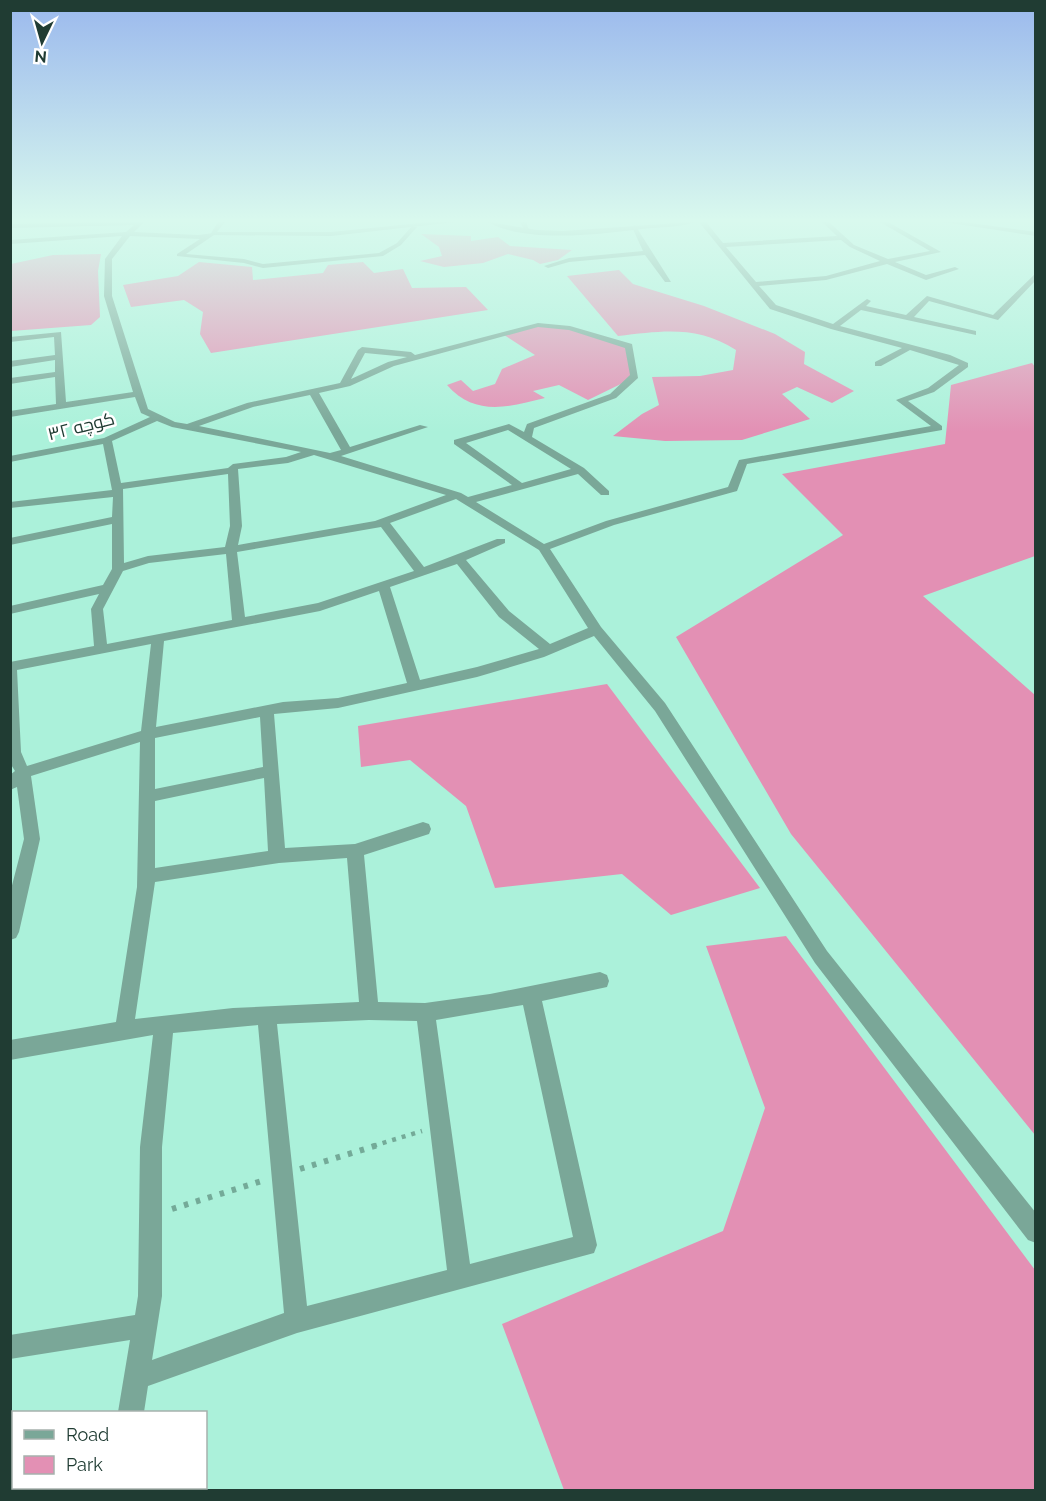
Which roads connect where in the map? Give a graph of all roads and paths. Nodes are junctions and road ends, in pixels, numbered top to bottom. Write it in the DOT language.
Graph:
graph roads {
  1 [pos="108,292"];
  2 [pos="761,292"];
  3 [pos="1019,292"];
  4 [pos="869,300"];
  5 [pos="860,307"];
  6 [pos="908,318"];
  7 [pos="834,327"];
  8 [pos="973,333"];
  9 [pos="10,340"];
  10 [pos="909,347"];
  11 [pos="420,356"];
  12 [pos="59,357"];
  13 [pos="10,364"];
  14 [pos="878,364"];
  15 [pos="60,374"];
  16 [pos="10,381"];
  17 [pos="343,385"];
  18 [pos="313,391"];
  19 [pos="139,394"];
  20 [pos="61,406"];
  21 [pos="10,414"];
  22 [pos="158,417"];
  23 [pos="188,427"];
  24 [pos="423,427"];
  25 [pos="527,437"];
  26 [pos="107,440"];
  27 [pos="314,451"];
  28 [pos="347,451"];
  29 [pos="331,456"];
  30 [pos="10,459"];
  31 [pos="233,470"];
  32 [pos="580,470"];
  33 [pos="520,486"];
  34 [pos="118,490"];
  35 [pos="605,493"];
  36 [pos="462,498"];
  37 [pos="10,505"];
  38 [pos="118,519"];
  39 [pos="383,522"];
  40 [pos="501,541"];
  41 [pos="10,542"];
  42 [pos="231,548"];
  43 [pos="543,548"];
  44 [pos="459,559"];
  45 [pos="118,569"];
  46 [pos="422,572"];
  47 [pos="384,586"];
  48 [pos="108,588"];
  49 [pos="10,610"];
  50 [pos="239,623"];
  51 [pos="596,630"];
  52 [pos="158,638"];
  53 [pos="100,649"];
  54 [pos="549,650"];
  55 [pos="11,666"];
  56 [pos="414,684"];
  57 [pos="267,710"];
  58 [pos="148,734"];
  59 [pos="271,771"];
  60 [pos="17,778"];
  61 [pos="147,797"];
  62 [pos="423,829"];
  63 [pos="355,850"];
  64 [pos="285,855"];
  65 [pos="146,876"];
  66 [pos="10,932"];
  67 [pos="600,981"];
  68 [pos="531,996"];
  69 [pos="369,1011"];
  70 [pos="425,1012"];
  71 [pos="267,1017"];
  72 [pos="164,1024"];
  73 [pos="124,1030"];
  74 [pos="10,1050"];
  75 [pos="1035,1232"];
  76 [pos="460,1278"];
  77 [pos="297,1321"];
  78 [pos="145,1326"];
  79 [pos="10,1347"];
  80 [pos="136,1378"];
  81 [pos="130,1411"];
  1 -- 19 [label="street"];
  2 -- 7 [label="street"];
  3 -- 6 [label="street"];
  4 -- 5 [label="street"];
  5 -- 6 [label="street"];
  5 -- 7 [label="street"];
  6 -- 8 [label="street"];
  7 -- 10 [label="street"];
  9 -- 12 [label="street"];
  10 -- 14 [label="street"];
  10 -- 43 [label="street"];
  11 -- 17 [label="street"];
  11 -- 17 [label="street"];
  11 -- 25 [label="street"];
  12 -- 13 [label="street"];
  12 -- 15 [label="street"];
  15 -- 16 [label="street"];
  15 -- 20 [label="street"];
  17 -- 18 [label="street"];
  18 -- 23 [label="street"];
  18 -- 28 [label="street"];
  19 -- 20 [label="street"];
  19 -- 22 [label="street"];
  20 -- 21 [label="street"];
  22 -- 23 [label="street"];
  22 -- 26 [label="street, کوچه ۳۲"];
  23 -- 27 [label="street"];
  24 -- 28 [label="street"];
  25 -- 32 [label="street"];
  25 -- 33 [label="street"];
  26 -- 30 [label="street, کوچه ۳۲"];
  26 -- 34 [label="street"];
  27 -- 29 [label="street"];
  27 -- 31 [label="street"];
  28 -- 29 [label="street"];
  29 -- 36 [label="street"];
  31 -- 34 [label="street"];
  31 -- 42 [label="street"];
  32 -- 33 [label="street"];
  32 -- 35 [label="street"];
  33 -- 36 [label="street"];
  34 -- 37 [label="street"];
  34 -- 38 [label="street"];
  36 -- 39 [label="street"];
  36 -- 43 [label="street"];
  38 -- 41 [label="street"];
  38 -- 45 [label="street"];
  39 -- 42 [label="street"];
  39 -- 46 [label="street"];
  40 -- 44 [label="street"];
  42 -- 45 [label="street"];
  42 -- 50 [label="street"];
  43 -- 51 [label="street"];
  44 -- 46 [label="street"];
  44 -- 54 [label="street"];
  45 -- 48 [label="street"];
  46 -- 47 [label="street"];
  47 -- 50 [label="street"];
  47 -- 56 [label="street"];
  48 -- 49 [label="street"];
  48 -- 53 [label="street"];
  50 -- 52 [label="street"];
  51 -- 54 [label="street"];
  51 -- 75 [label="street"];
  52 -- 53 [label="street"];
  52 -- 58 [label="street"];
  53 -- 55 [label="street"];
  54 -- 56 [label="street"];
  55 -- 60 [label="street"];
  56 -- 57 [label="street"];
  57 -- 58 [label="street"];
  57 -- 59 [label="street"];
  58 -- 60 [label="street"];
  58 -- 61 [label="street"];
  59 -- 61 [label="street"];
  59 -- 64 [label="street"];
  60 -- 66 [label="street"];
  61 -- 65 [label="street"];
  62 -- 63 [label="street"];
  63 -- 64 [label="street"];
  63 -- 69 [label="street"];
  64 -- 65 [label="street"];
  65 -- 73 [label="street"];
  67 -- 68 [label="street"];
  68 -- 70 [label="street"];
  68 -- 76 [label="street"];
  69 -- 70 [label="street"];
  69 -- 71 [label="street"];
  70 -- 76 [label="street"];
  71 -- 72 [label="street"];
  71 -- 77 [label="street"];
  72 -- 73 [label="street"];
  72 -- 78 [label="street"];
  73 -- 74 [label="street"];
  76 -- 77 [label="street"];
  77 -- 80 [label="street"];
  78 -- 79 [label="street"];
  78 -- 80 [label="street"];
  80 -- 81 [label="street"];
}
